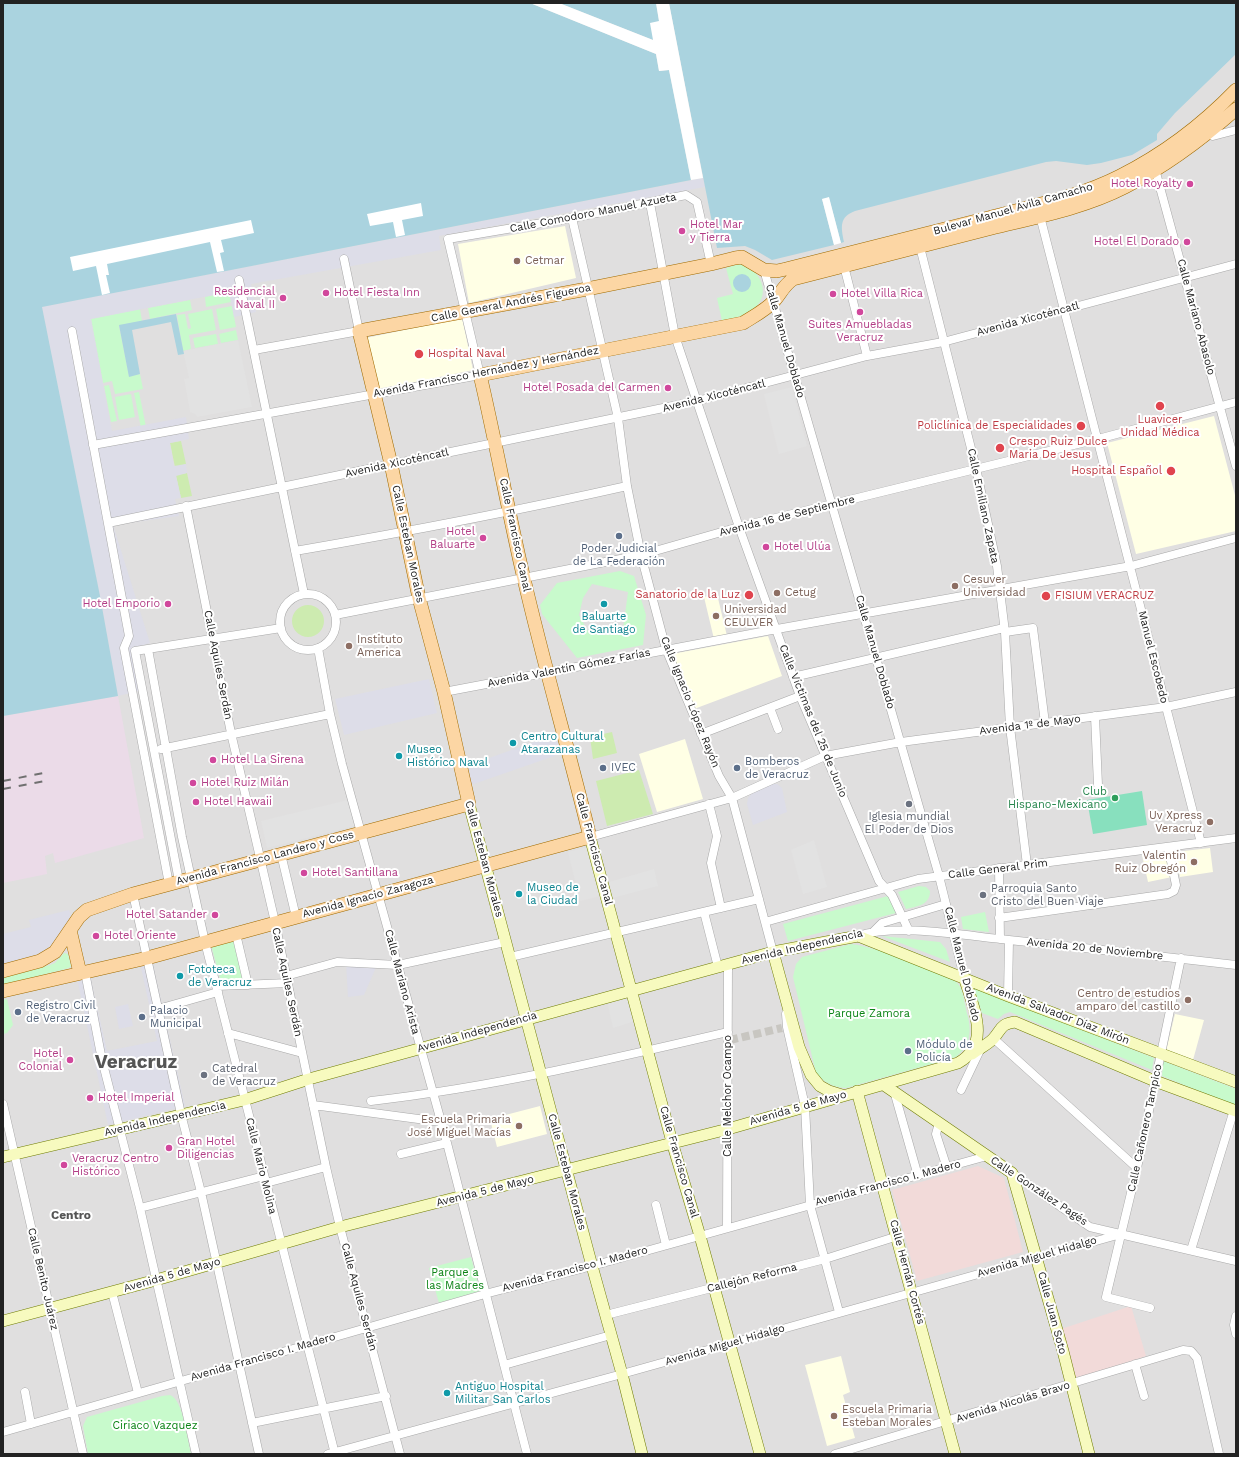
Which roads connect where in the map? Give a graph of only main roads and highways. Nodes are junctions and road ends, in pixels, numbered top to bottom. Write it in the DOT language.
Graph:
graph roads {
  1 [pos="1236,90"];
  2 [pos="1236,109"];
  3 [pos="843,261"];
  4 [pos="764,270"];
  5 [pos="774,301"];
  6 [pos="359,331"];
  7 [pos="480,375"];
  8 [pos="469,804"];
  9 [pos="590,837"];
  10 [pos="486,865"];
  11 [pos="70,930"];
  12 [pos="858,936"];
  13 [pos="773,952"];
  14 [pos="3,971"];
  15 [pos="82,972"];
  16 [pos="964,977"];
  17 [pos="631,990"];
  18 [pos="3,991"];
  19 [pos="527,1018"];
  20 [pos="978,1044"];
  21 [pos="1236,1082"];
  22 [pos="884,1085"];
  23 [pos="857,1091"];
  24 [pos="843,1095"];
  25 [pos="1235,1110"];
  26 [pos="672,1142"];
  27 [pos="3,1157"];
  28 [pos="566,1170"];
  29 [pos="1012,1172"];
  30 [pos="3,1321"];
  31 [pos="642,1454"];
  32 [pos="760,1454"];
  33 [pos="955,1454"];
  34 [pos="1089,1454"];
  1 -- 3 [label="main road, Bulevar Manuel Ávila Camacho"];
  2 -- 3 [label="main road, Bulevar Manuel Ávila Camacho"];
  3 -- 4 [label="main road, Bulevar Manuel Ávila Camacho"];
  3 -- 5 [label="main road, Bulevar Manuel Ávila Camacho"];
  4 -- 6 [label="main road, Calle General Andrés Figueroa"];
  5 -- 7 [label="main road, Avenida Francisco Hernández y Hernández"];
  6 -- 8 [label="main road, Calle Esteban Morales"];
  7 -- 9 [label="main road, Calle Francisco Canal"];
  8 -- 10 [label="main road, Calle Esteban Morales"];
  8 -- 11 [label="main road, Avenida Francisco Landero y Coss"];
  9 -- 10 [label="main road, Avenida Ignacio Zaragoza"];
  9 -- 17 [label="main road, Calle Francisco Canal"];
  10 -- 15 [label="main road, Avenida Ignacio Zaragoza"];
  10 -- 19 [label="main road, Calle Esteban Morales"];
  11 -- 14 [label="main road, Avenida Francisco Landero y Coss"];
  11 -- 15 [label="main road"];
  12 -- 13 [label="main road, Avenida Independencia"];
  12 -- 16 [label="main road, Avenida Salvador Díaz Mirón"];
  13 -- 17 [label="main road, Avenida Independencia"];
  13 -- 24 [label="main road, Calle Ignacio López Rayón"];
  15 -- 18 [label="main road, Avenida Ignacio Zaragoza"];
  16 -- 20 [label="main road, Calle Manuel Doblado"];
  16 -- 21 [label="main road, Avenida Salvador Díaz Mirón"];
  17 -- 19 [label="main road, Avenida Independencia"];
  17 -- 26 [label="main road, Calle Francisco Canal"];
  19 -- 27 [label="main road, Avenida Independencia"];
  19 -- 28 [label="main road, Calle Esteban Morales"];
  20 -- 22 [label="main road, Avenida 5 de Mayo"];
  20 -- 25 [label="main road, Avenida Salvador Díaz Mirón"];
  22 -- 23 [label="main road, Avenida 5 de Mayo"];
  22 -- 29 [label="main road, Calle González Pagés"];
  23 -- 24 [label="main road, Avenida 5 de Mayo"];
  23 -- 33 [label="main road, Calle Hernán Cortés"];
  24 -- 26 [label="main road, Avenida 5 de Mayo"];
  26 -- 28 [label="main road, Avenida 5 de Mayo"];
  26 -- 32 [label="main road, Calle Francisco Canal"];
  28 -- 30 [label="main road, Avenida 5 de Mayo"];
  28 -- 31 [label="main road, Calle Esteban Morales"];
  29 -- 34 [label="main road, Calle Juan Soto"];
}
